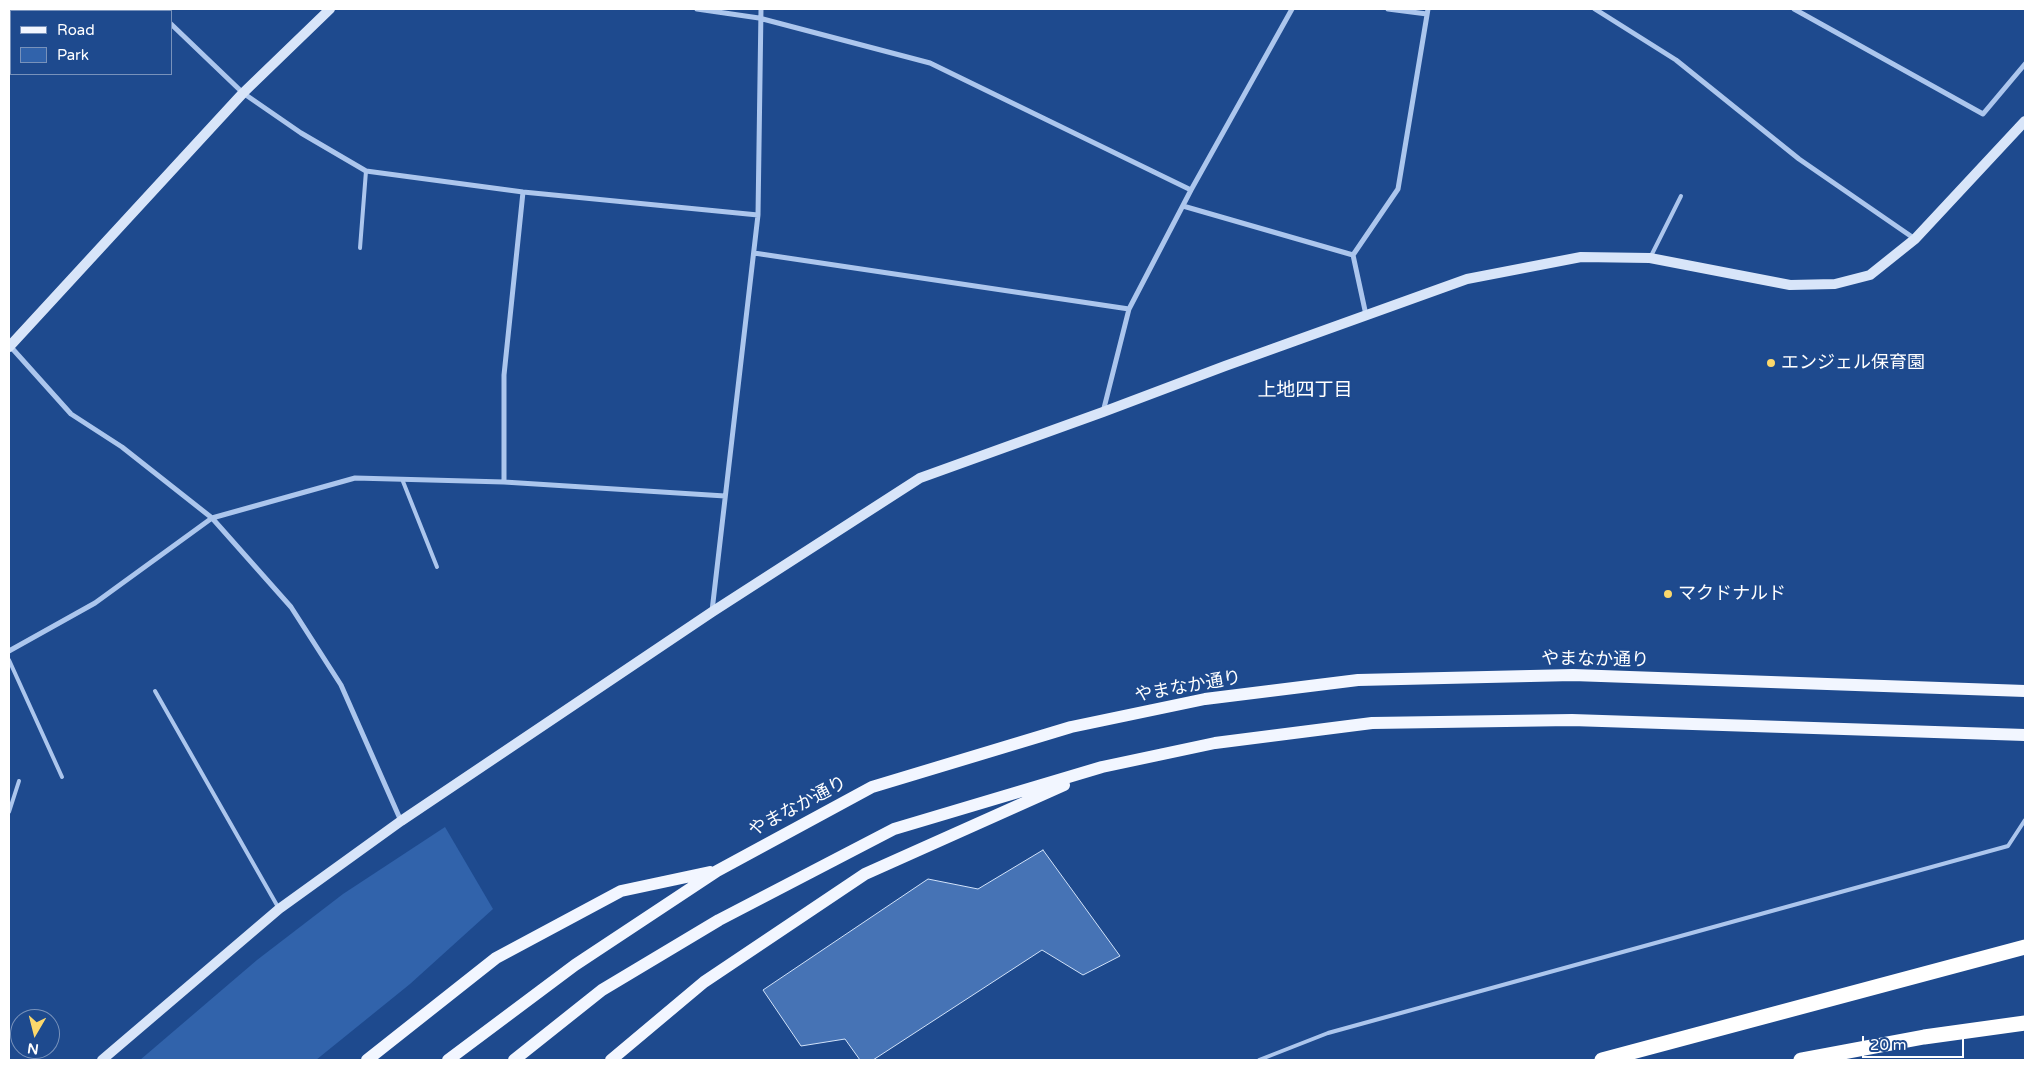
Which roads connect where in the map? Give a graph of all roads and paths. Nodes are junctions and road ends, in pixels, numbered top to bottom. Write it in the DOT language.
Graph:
graph roads {
  1 [pos="330,9"];
  2 [pos="697,9"];
  3 [pos="761,9"];
  4 [pos="1292,9"];
  5 [pos="1388,9"];
  6 [pos="1595,9"];
  7 [pos="1794,9"];
  8 [pos="1427,12"];
  9 [pos="759,18"];
  10 [pos="172,25"];
  11 [pos="2025,64"];
  12 [pos="243,93"];
  13 [pos="2025,121"];
  14 [pos="366,171"];
  15 [pos="1191,190"];
  16 [pos="523,192"];
  17 [pos="1681,196"];
  18 [pos="1183,206"];
  19 [pos="758,215"];
  20 [pos="1915,239"];
  21 [pos="360,248"];
  22 [pos="754,253"];
  23 [pos="1353,256"];
  24 [pos="1650,258"];
  25 [pos="1130,309"];
  26 [pos="1366,315"];
  27 [pos="9,347"];
  28 [pos="1103,412"];
  29 [pos="402,479"];
  30 [pos="504,482"];
  31 [pos="725,496"];
  32 [pos="212,518"];
  33 [pos="438,567"];
  34 [pos="712,612"];
  35 [pos="9,651"];
  36 [pos="9,660"];
  37 [pos="154,691"];
  38 [pos="2025,691"];
  39 [pos="2025,735"];
  40 [pos="1102,767"];
  41 [pos="62,777"];
  42 [pos="19,781"];
  43 [pos="9,812"];
  44 [pos="2025,820"];
  45 [pos="401,821"];
  46 [pos="717,871"];
  47 [pos="279,909"];
  48 [pos="2025,947"];
  49 [pos="2025,1023"];
  50 [pos="102,1060"];
  51 [pos="367,1060"];
  52 [pos="448,1060"];
  53 [pos="514,1060"];
  54 [pos="611,1060"];
  55 [pos="1259,1060"];
  56 [pos="1602,1060"];
  57 [pos="1801,1060"];
  1 -- 12 [label="street"];
  2 -- 9 [label="street"];
  3 -- 9 [label="street"];
  4 -- 15 [label="street"];
  5 -- 8 [label="street"];
  6 -- 20 [label="street"];
  7 -- 11 [label="street"];
  8 -- 23 [label="street"];
  9 -- 15 [label="street"];
  9 -- 19 [label="street"];
  10 -- 12 [label="street"];
  12 -- 14 [label="street"];
  12 -- 27 [label="street"];
  13 -- 20 [label="street"];
  14 -- 16 [label="street"];
  14 -- 21 [label="lane"];
  15 -- 18 [label="street"];
  16 -- 19 [label="street"];
  16 -- 30 [label="street"];
  17 -- 24 [label="lane"];
  18 -- 23 [label="street"];
  18 -- 25 [label="street"];
  19 -- 22 [label="street"];
  20 -- 24 [label="street"];
  22 -- 25 [label="street"];
  22 -- 31 [label="street"];
  23 -- 26 [label="street"];
  24 -- 26 [label="street"];
  25 -- 28 [label="street"];
  26 -- 28 [label="street"];
  27 -- 32 [label="street"];
  28 -- 34 [label="street"];
  29 -- 30 [label="street"];
  29 -- 32 [label="street"];
  29 -- 33 [label="lane"];
  30 -- 31 [label="street"];
  31 -- 34 [label="street"];
  32 -- 35 [label="street"];
  32 -- 45 [label="street"];
  34 -- 45 [label="street"];
  36 -- 41 [label="lane"];
  37 -- 47 [label="lane"];
  38 -- 46 [label="main road, やまなか通り"];
  39 -- 40 [label="main road"];
  40 -- 53 [label="main road"];
  40 -- 54 [label="main road"];
  42 -- 43 [label="lane"];
  44 -- 55 [label="lane"];
  45 -- 47 [label="street"];
  46 -- 51 [label="main road"];
  46 -- 52 [label="main road, やまなか通り"];
  47 -- 50 [label="street"];
  48 -- 56 [label="highway"];
  49 -- 57 [label="highway"];
}
